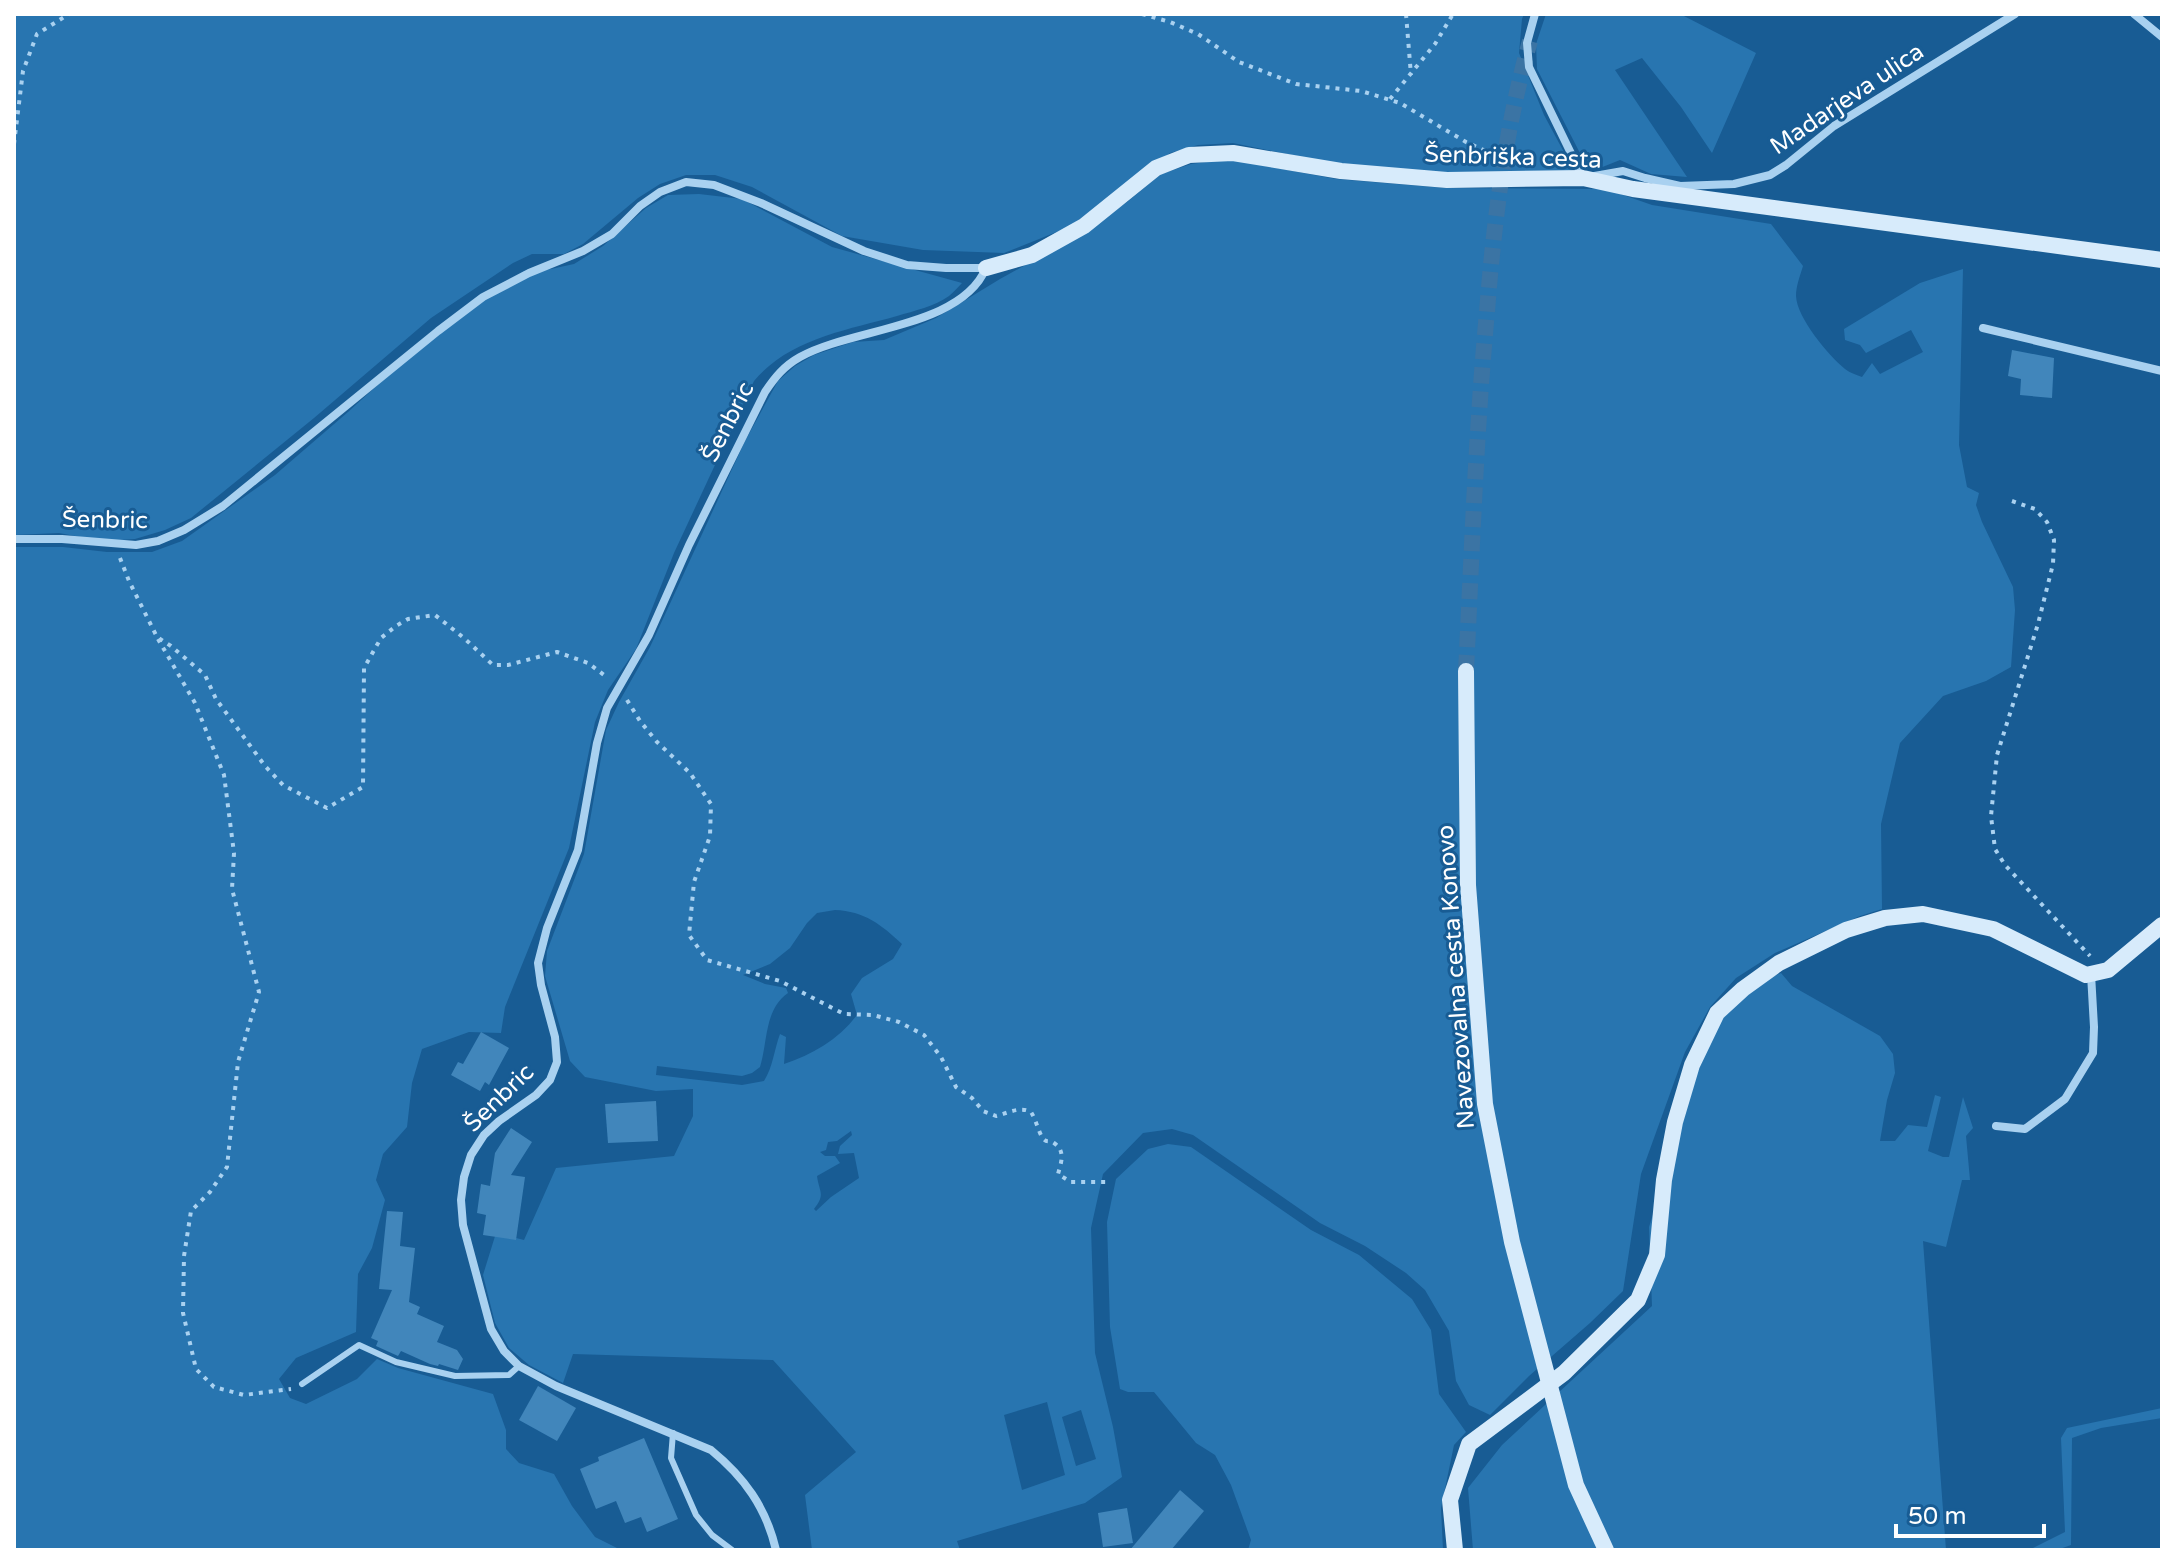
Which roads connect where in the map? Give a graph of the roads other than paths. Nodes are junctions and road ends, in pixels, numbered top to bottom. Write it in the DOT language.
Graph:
graph roads {
  1 [pos="1535,14"];
  2 [pos="2015,14"];
  3 [pos="2134,14"];
  4 [pos="2162,37"];
  5 [pos="1583,178"];
  6 [pos="2162,260"];
  7 [pos="986,268"];
  8 [pos="1983,328"];
  9 [pos="2162,371"];
  10 [pos="14,539"];
  11 [pos="1466,671"];
  12 [pos="2162,925"];
  13 [pos="2097,972"];
  14 [pos="1996,1126"];
  15 [pos="519,1366"];
  16 [pos="1550,1383"];
  17 [pos="302,1384"];
  18 [pos="673,1433"];
  19 [pos="732,1550"];
  20 [pos="776,1550"];
  21 [pos="1455,1550"];
  22 [pos="1606,1550"];
  1 -- 5 [label="street"];
  2 -- 5 [label="street, Madarjeva ulica"];
  3 -- 4 [label="street"];
  5 -- 6 [label="street, Šenbriška cesta"];
  5 -- 7 [label="street, Šenbriška cesta"];
  7 -- 10 [label="street, Šenbric"];
  7 -- 15 [label="street, Šenbric"];
  8 -- 9 [label="street"];
  11 -- 16 [label="street, Navezovalna cesta Konovo"];
  12 -- 13 [label="street"];
  13 -- 14 [label="street"];
  13 -- 16 [label="street"];
  15 -- 17 [label="lane"];
  15 -- 18 [label="street, Šenbric"];
  16 -- 21 [label="street"];
  16 -- 22 [label="street, Navezovalna cesta Konovo"];
  18 -- 19 [label="lane"];
  18 -- 20 [label="street, Šenbric"];
}
